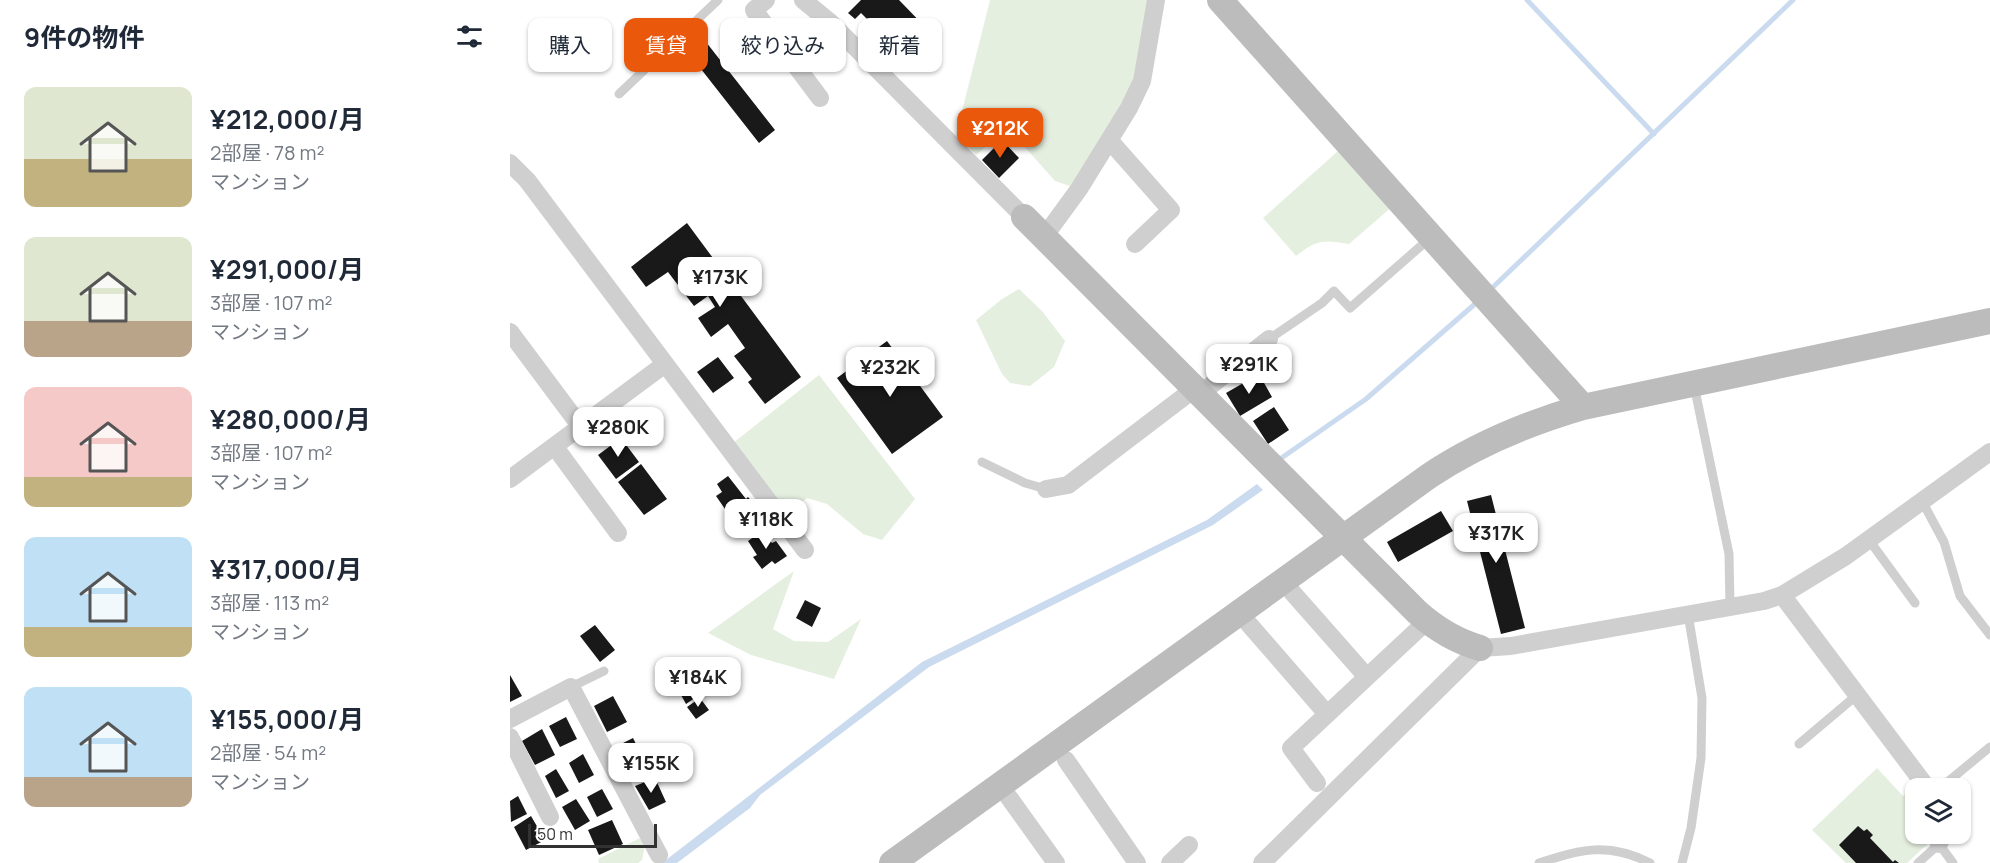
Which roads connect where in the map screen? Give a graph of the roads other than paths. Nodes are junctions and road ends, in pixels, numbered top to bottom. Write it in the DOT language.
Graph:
graph roads {
  1 [pos="718,0"];
  2 [pos="766,0"];
  3 [pos="803,0"];
  4 [pos="1156,0"];
  5 [pos="1220,0"];
  6 [pos="620,94"];
  7 [pos="820,98"];
  8 [pos="1110,141"];
  9 [pos="510,163"];
  10 [pos="517,182"];
  11 [pos="1024,217"];
  12 [pos="1044,237"];
  13 [pos="1432,237"];
  14 [pos="1135,244"];
  15 [pos="1990,321"];
  16 [pos="510,332"];
  17 [pos="1269,339"];
  18 [pos="665,364"];
  19 [pos="1694,385"];
  20 [pos="1197,392"];
  21 [pos="1583,407"];
  22 [pos="581,427"];
  23 [pos="555,447"];
  24 [pos="1990,452"];
  25 [pos="982,462"];
  26 [pos="510,479"];
  27 [pos="1046,489"];
  28 [pos="1922,501"];
  29 [pos="618,532"];
  30 [pos="1344,538"];
  31 [pos="1869,540"];
  32 [pos="805,550"];
  33 [pos="1292,592"];
  34 [pos="1782,595"];
  35 [pos="1916,603"];
  36 [pos="1730,607"];
  37 [pos="1688,614"];
  38 [pos="1427,621"];
  39 [pos="1248,623"];
  40 [pos="1990,635"];
  41 [pos="1480,648"];
  42 [pos="604,671"];
  43 [pos="1367,677"];
  44 [pos="571,687"];
  45 [pos="1857,695"];
  46 [pos="1327,714"];
  47 [pos="510,718"];
  48 [pos="510,737"];
  49 [pos="1799,744"];
  50 [pos="1990,747"];
  51 [pos="1064,757"];
  52 [pos="1921,778"];
  53 [pos="1953,778"];
  54 [pos="1317,783"];
  55 [pos="1000,785"];
  56 [pos="550,817"];
  57 [pos="1936,844"];
  58 [pos="1944,844"];
  59 [pos="1189,845"];
  60 [pos="659,855"];
  61 [pos="892,863"];
  62 [pos="1056,863"];
  63 [pos="1137,863"];
  64 [pos="1170,863"];
  65 [pos="1263,863"];
  66 [pos="1539,863"];
  67 [pos="1650,863"];
  68 [pos="1682,863"];
  69 [pos="1918,863"];
  70 [pos="1953,863"];
  1 -- 6 [label="lane"];
  2 -- 7 [label="street"];
  3 -- 11 [label="street"];
  4 -- 8 [label="street"];
  5 -- 13 [label="street"];
  8 -- 12 [label="street"];
  8 -- 14 [label="street"];
  9 -- 10 [label="street"];
  10 -- 18 [label="street"];
  11 -- 12 [label="street"];
  12 -- 20 [label="street"];
  13 -- 17 [label="lane"];
  13 -- 21 [label="street"];
  15 -- 19 [label="street"];
  16 -- 22 [label="street"];
  17 -- 20 [label="street"];
  18 -- 22 [label="street"];
  18 -- 32 [label="street"];
  19 -- 21 [label="street"];
  19 -- 36 [label="lane"];
  20 -- 27 [label="street"];
  20 -- 30 [label="street"];
  21 -- 30 [label="street"];
  22 -- 23 [label="street"];
  23 -- 26 [label="street"];
  23 -- 29 [label="street"];
  24 -- 28 [label="street"];
  25 -- 27 [label="lane"];
  28 -- 31 [label="street"];
  28 -- 40 [label="lane"];
  30 -- 38 [label="street"];
  30 -- 55 [label="street"];
  31 -- 34 [label="street"];
  31 -- 35 [label="lane"];
  33 -- 43 [label="street"];
  34 -- 36 [label="street"];
  34 -- 45 [label="street"];
  36 -- 37 [label="street"];
  37 -- 41 [label="street"];
  37 -- 68 [label="lane"];
  38 -- 41 [label="street"];
  38 -- 43 [label="street"];
  39 -- 46 [label="street"];
  41 -- 65 [label="street"];
  42 -- 44 [label="lane"];
  43 -- 46 [label="street"];
  44 -- 47 [label="street"];
  44 -- 60 [label="street"];
  45 -- 49 [label="lane"];
  45 -- 52 [label="street"];
  46 -- 54 [label="street"];
  48 -- 56 [label="street"];
  50 -- 53 [label="lane"];
  51 -- 63 [label="street"];
  55 -- 61 [label="street"];
  55 -- 62 [label="street"];
  57 -- 69 [label="lane"];
  58 -- 70 [label="lane"];
  59 -- 64 [label="street"];
  66 -- 67 [label="lane"];
}
